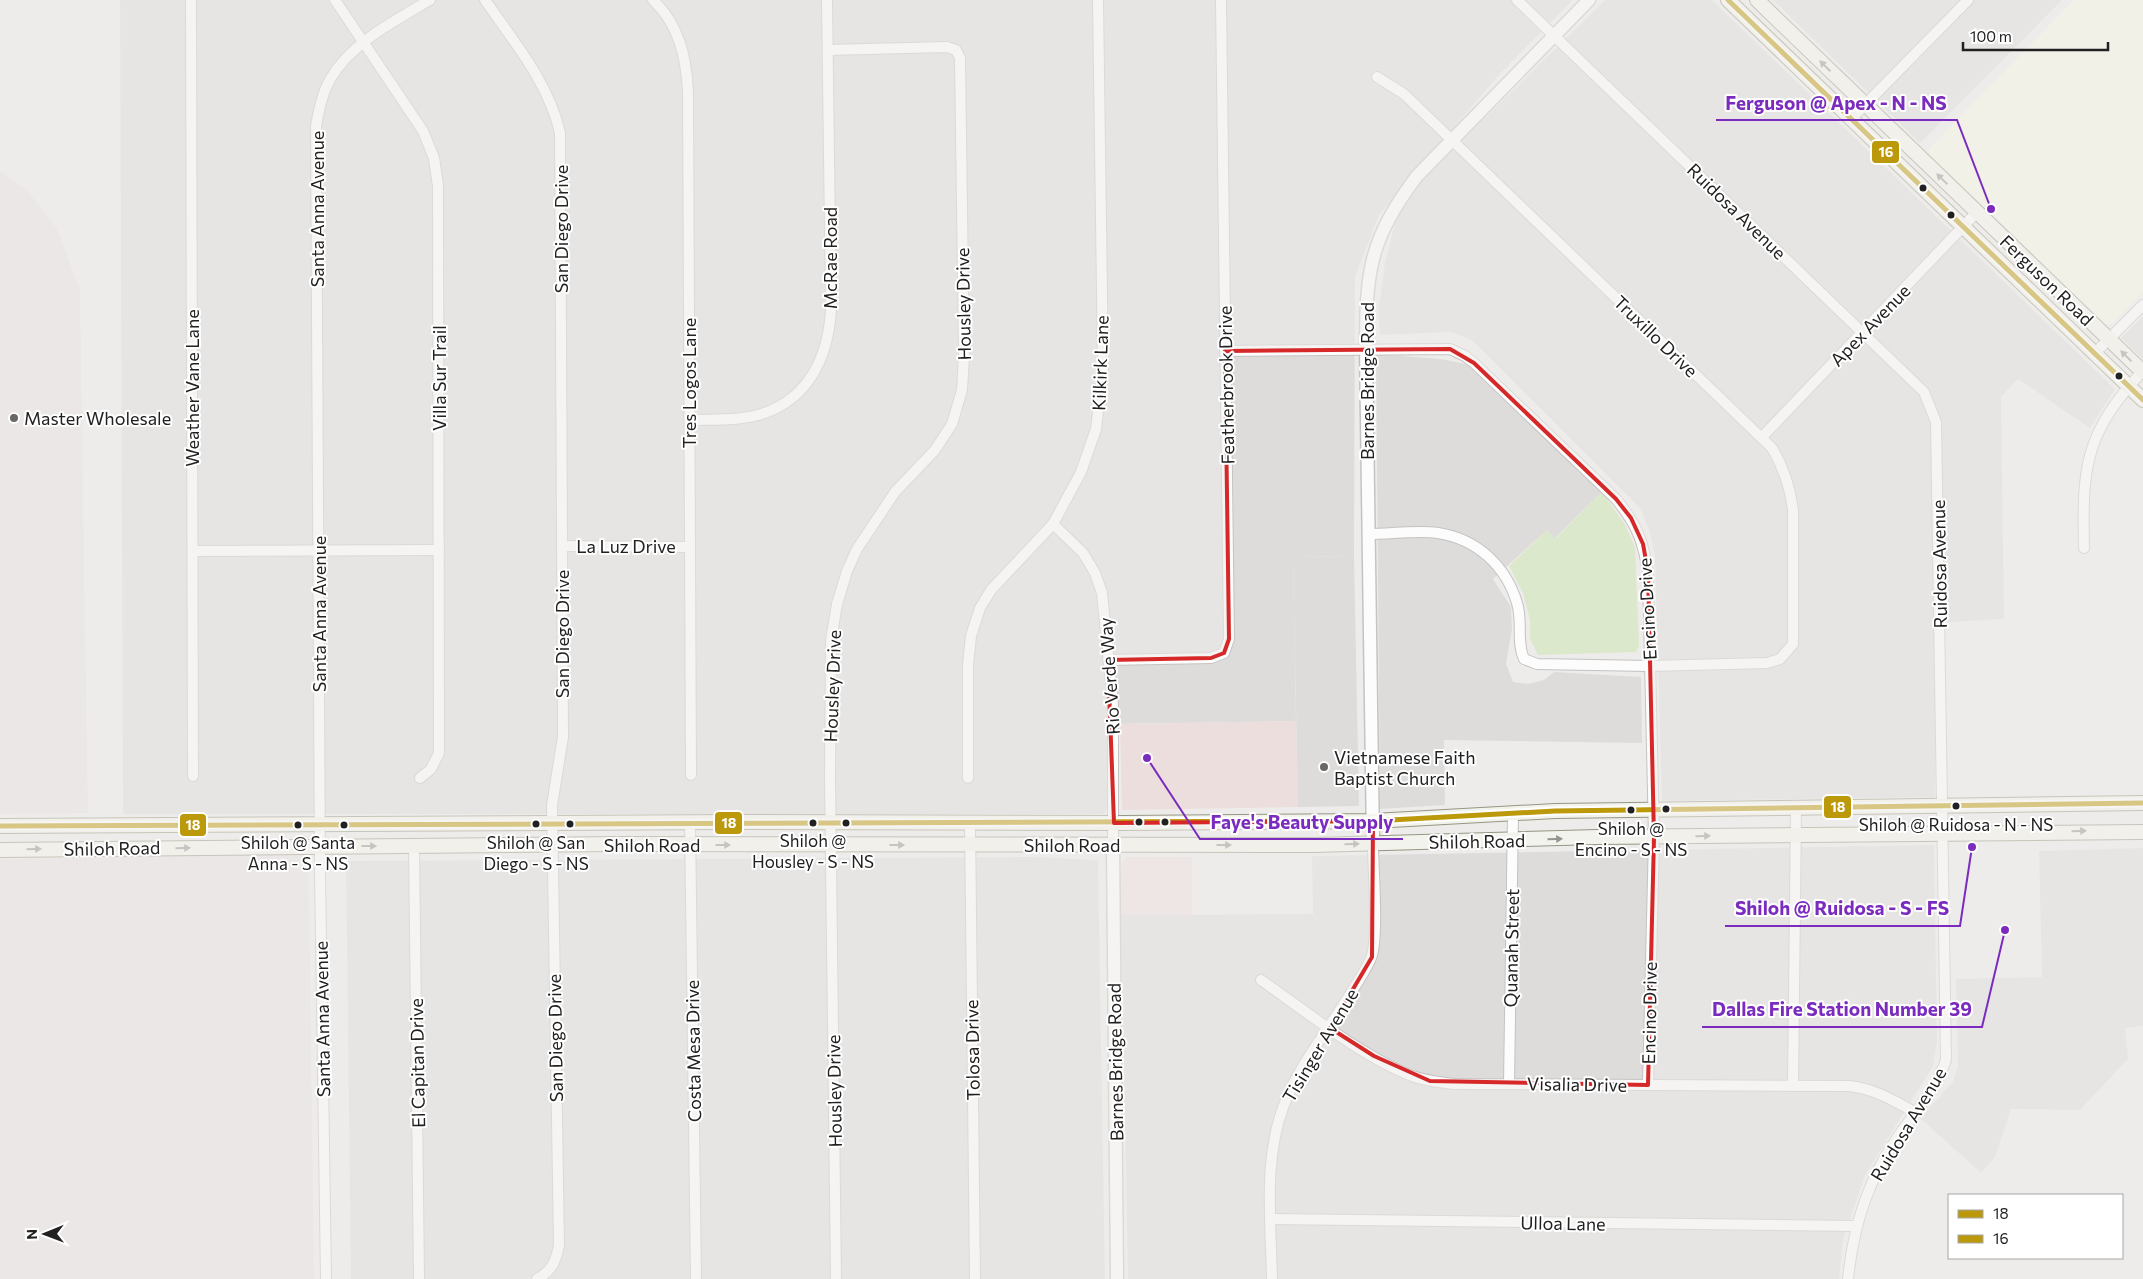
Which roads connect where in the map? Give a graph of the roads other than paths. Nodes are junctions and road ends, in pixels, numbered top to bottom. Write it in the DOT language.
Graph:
graph roads {
  1 [pos="191,0"];
  2 [pos="335,0"];
  3 [pos="430,0"];
  4 [pos="485,0"];
  5 [pos="653,0"];
  6 [pos="827,0"];
  7 [pos="1098,0"];
  8 [pos="1221,0"];
  9 [pos="1517,0"];
  10 [pos="1589,0"];
  11 [pos="1728,0"];
  12 [pos="1757,0"];
  13 [pos="1968,0"];
  14 [pos="1553,34"];
  15 [pos="363,44"];
  16 [pos="828,50"];
  17 [pos="1377,76"];
  18 [pos="1865,105"];
  19 [pos="1852,118"];
  20 [pos="1452,140"];
  21 [pos="1977,212"];
  22 [pos="1964,227"];
  23 [pos="2143,305"];
  24 [pos="1862,332"];
  25 [pos="2109,340"];
  26 [pos="1366,349"];
  27 [pos="1225,351"];
  28 [pos="2095,353"];
  29 [pos="2143,372"];
  30 [pos="2129,386"];
  31 [pos="2143,400"];
  32 [pos="690,420"];
  33 [pos="1762,437"];
  34 [pos="1053,524"];
  35 [pos="1369,534"];
  36 [pos="562,546"];
  37 [pos="690,547"];
  38 [pos="2084,548"];
  39 [pos="439,550"];
  40 [pos="193,551"];
  41 [pos="318,551"];
  42 [pos="1108,660"];
  43 [pos="1650,666"];
  44 [pos="692,775"];
  45 [pos="193,776"];
  46 [pos="420,778"];
  47 [pos="968,778"];
  48 [pos="2143,803"];
  49 [pos="1942,806"];
  50 [pos="1796,809"];
  51 [pos="1653,811"];
  52 [pos="1513,813"];
  53 [pos="830,821"];
  54 [pos="1373,821"];
  55 [pos="690,822"];
  56 [pos="970,822"];
  57 [pos="552,823"];
  58 [pos="1114,823"];
  59 [pos="320,824"];
  60 [pos="0,826"];
  61 [pos="2143,832"];
  62 [pos="1943,833"];
  63 [pos="1794,835"];
  64 [pos="1654,837"];
  65 [pos="1512,841"];
  66 [pos="690,844"];
  67 [pos="970,844"];
  68 [pos="1373,844"];
  69 [pos="831,845"];
  70 [pos="1113,845"];
  71 [pos="320,846"];
  72 [pos="414,846"];
  73 [pos="552,846"];
  74 [pos="0,850"];
  75 [pos="1261,980"];
  76 [pos="1330,1028"];
  77 [pos="1509,1084"];
  78 [pos="1648,1085"];
  79 [pos="1793,1086"];
  80 [pos="1916,1113"];
  81 [pos="1271,1219"];
  82 [pos="1855,1226"];
  83 [pos="326,1279"];
  84 [pos="420,1279"];
  85 [pos="537,1279"];
  86 [pos="696,1279"];
  87 [pos="836,1279"];
  88 [pos="975,1279"];
  89 [pos="1117,1279"];
  90 [pos="1272,1279"];
  91 [pos="1848,1279"];
  1 -- 40 [label="street, Weather Vane Lane"];
  2 -- 15 [label="street, Villa Sur Trail"];
  3 -- 15 [label="street, Santa Anna Avenue"];
  4 -- 36 [label="street, San Diego Drive"];
  5 -- 32 [label="street, Tres Logos Lane"];
  6 -- 16 [label="street, McRae Road"];
  7 -- 34 [label="street, Kilkirk Lane"];
  8 -- 27 [label="street, Featherbrook Drive"];
  9 -- 14 [label="street, Ruidosa Avenue"];
  10 -- 14 [label="street, Barnes Bridge Road"];
  11 -- 19 [label="main road, Ferguson Road"];
  18 -- 12 [label="main road, Ferguson Road, one-way"];
  13 -- 18 [label="street"];
  14 -- 20 [label="street, Barnes Bridge Road"];
  14 -- 24 [label="street, Ruidosa Avenue"];
  15 -- 39 [label="street, Villa Sur Trail"];
  15 -- 41 [label="street, Santa Anna Avenue"];
  16 -- 32 [label="street, McRae Road"];
  16 -- 53 [label="street, Housley Drive"];
  17 -- 20 [label="street, Truxillo Drive"];
  18 -- 19 [label="street"];
  21 -- 18 [label="main road, Ferguson Road, one-way"];
  19 -- 22 [label="main road, Ferguson Road"];
  20 -- 26 [label="street, Barnes Bridge Road"];
  20 -- 33 [label="street, Truxillo Drive"];
  21 -- 22 [label="street, Apex Avenue"];
  21 -- 25 [label="main road, Ferguson Road"];
  22 -- 24 [label="street, Apex Avenue"];
  22 -- 28 [label="main road, Ferguson Road"];
  23 -- 25 [label="street"];
  24 -- 33 [label="street, Apex Avenue"];
  24 -- 49 [label="street, Ruidosa Avenue"];
  25 -- 28 [label="street"];
  29 -- 25 [label="main road, Ferguson Road, one-way"];
  26 -- 27 [label="street, Encino Drive"];
  26 -- 35 [label="street, Barnes Bridge Road"];
  26 -- 43 [label="street, Encino Drive"];
  27 -- 42 [label="street, Featherbrook Drive"];
  28 -- 30 [label="main road, Ferguson Road"];
  29 -- 30 [label="street"];
  30 -- 31 [label="main road, Ferguson Road"];
  30 -- 38 [label="street"];
  32 -- 37 [label="street, Tres Logos Lane"];
  33 -- 43 [label="street, Truxillo Drive"];
  34 -- 42 [label="street, Rio Verde Way"];
  34 -- 47 [label="street, Kilkirk Lane"];
  35 -- 43 [label="street"];
  35 -- 54 [label="street, Barnes Bridge Road"];
  36 -- 37 [label="street, La Luz Drive"];
  36 -- 57 [label="street, San Diego Drive"];
  37 -- 44 [label="street, Tres Logos Lane"];
  39 -- 41 [label="street"];
  39 -- 46 [label="street, Villa Sur Trail"];
  40 -- 41 [label="street"];
  40 -- 45 [label="street, Weather Vane Lane"];
  41 -- 59 [label="street, Santa Anna Avenue"];
  42 -- 58 [label="street, Rio Verde Way"];
  43 -- 51 [label="street, Encino Drive"];
  48 -- 49 [label="main road, Shiloh Road"];
  49 -- 50 [label="main road, Shiloh Road"];
  49 -- 62 [label="street, Ruidosa Avenue"];
  50 -- 51 [label="main road, Shiloh Road"];
  50 -- 63 [label="street"];
  51 -- 52 [label="main road, Shiloh Road"];
  51 -- 64 [label="street, Encino Drive"];
  52 -- 54 [label="main road, Shiloh Road"];
  52 -- 65 [label="street, Quanah Street"];
  53 -- 55 [label="main road, Shiloh Road"];
  53 -- 56 [label="main road, Shiloh Road"];
  53 -- 69 [label="street, Housley Drive"];
  54 -- 58 [label="main road, Shiloh Road"];
  54 -- 68 [label="street, Barnes Bridge Road"];
  55 -- 57 [label="main road, Shiloh Road"];
  55 -- 66 [label="street, Costa Mesa Drive"];
  56 -- 58 [label="main road, Shiloh Road"];
  56 -- 67 [label="street, Tolosa Drive"];
  57 -- 59 [label="main road, Shiloh Road"];
  57 -- 73 [label="street, San Diego Drive"];
  58 -- 70 [label="street, Rio Verde Way"];
  59 -- 60 [label="main road, Shiloh Road"];
  59 -- 71 [label="street, Santa Anna Avenue"];
  62 -- 61 [label="main road, Shiloh Road, one-way"];
  62 -- 63 [label="main road, Shiloh Road"];
  62 -- 80 [label="street, Ruidosa Avenue"];
  64 -- 63 [label="main road, Shiloh Road, one-way"];
  63 -- 79 [label="street"];
  65 -- 64 [label="main road, Shiloh Road, one-way"];
  64 -- 78 [label="street, Encino Drive"];
  65 -- 68 [label="main road, Shiloh Road"];
  65 -- 77 [label="street, Quanah Street"];
  66 -- 69 [label="main road, Shiloh Road, one-way"];
  66 -- 73 [label="main road, Shiloh Road"];
  66 -- 86 [label="street, Costa Mesa Drive"];
  69 -- 67 [label="main road, Shiloh Road, one-way"];
  67 -- 70 [label="main road, Shiloh Road"];
  67 -- 88 [label="street, Tolosa Drive"];
  70 -- 68 [label="main road, Shiloh Road, one-way"];
  68 -- 76 [label="street, Tisinger Avenue"];
  69 -- 87 [label="street, Housley Drive"];
  70 -- 89 [label="street, Barnes Bridge Road"];
  71 -- 72 [label="main road, Shiloh Road, one-way"];
  74 -- 71 [label="main road, Shiloh Road, one-way"];
  71 -- 83 [label="street, Santa Anna Avenue"];
  72 -- 73 [label="main road, Shiloh Road"];
  72 -- 84 [label="street, El Capitan Drive"];
  73 -- 85 [label="street, San Diego Drive"];
  75 -- 76 [label="street, Visalia Drive"];
  76 -- 77 [label="street, Visalia Drive"];
  76 -- 81 [label="street, Tisinger Avenue"];
  77 -- 78 [label="street, Visalia Drive"];
  78 -- 79 [label="street, Visalia Drive"];
  79 -- 80 [label="street, Visalia Drive"];
  80 -- 82 [label="street, Ruidosa Avenue"];
  81 -- 82 [label="street, Ulloa Lane"];
  81 -- 90 [label="street, Tisinger Avenue"];
  82 -- 91 [label="street, Ruidosa Avenue"];
}
